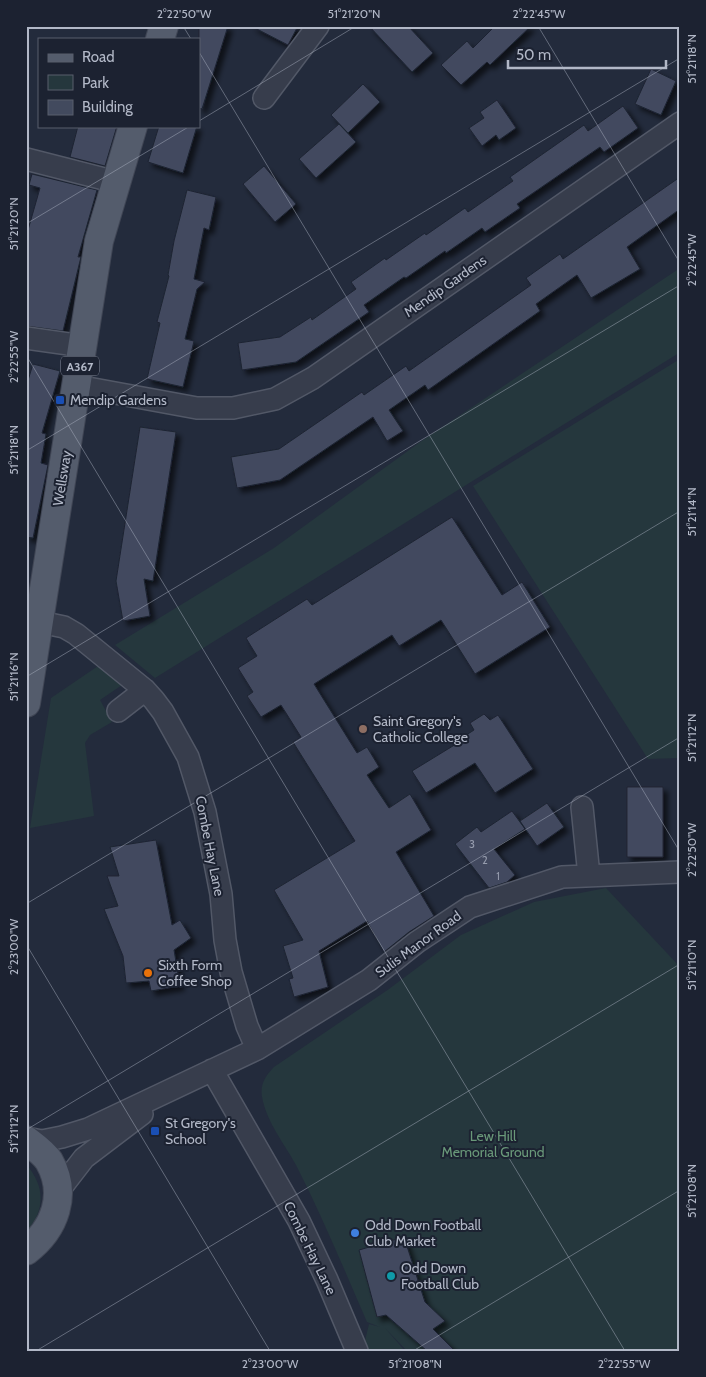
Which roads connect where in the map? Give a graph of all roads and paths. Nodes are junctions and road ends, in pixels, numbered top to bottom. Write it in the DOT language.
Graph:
graph roads {
  1 [pos="164,26"];
  2 [pos="318,26"];
  3 [pos="160,38"];
  4 [pos="264,98"];
  5 [pos="680,123"];
  6 [pos="132,128"];
  7 [pos="26,159"];
  8 [pos="116,182"];
  9 [pos="26,338"];
  10 [pos="83,346"];
  11 [pos="77,386"];
  12 [pos="36,612"];
  13 [pos="145,690"];
  14 [pos="26,703"];
  15 [pos="118,711"];
  16 [pos="582,807"];
  17 [pos="680,872"];
  18 [pos="589,876"];
  19 [pos="257,1049"];
  20 [pos="212,1070"];
  21 [pos="180,1086"];
  22 [pos="26,1139"];
  23 [pos="57,1193"];
  24 [pos="26,1251"];
  25 [pos="357,1351"];
  1 -- 3 [label="main road"];
  2 -- 4 [label="street"];
  5 -- 11 [label="street, Mendip Gardens"];
  6 -- 8 [label="main road, Wellsway / A367"];
  7 -- 8 [label="street"];
  8 -- 10 [label="main road, Wellsway / A367"];
  9 -- 10 [label="street"];
  10 -- 11 [label="main road, Wellsway / A367"];
  11 -- 12 [label="main road, Wellsway / A367"];
  12 -- 13 [label="street, Combe Hay Lane"];
  12 -- 14 [label="main road, A367"];
  13 -- 15 [label="street"];
  13 -- 19 [label="street, Combe Hay Lane"];
  16 -- 18 [label="street"];
  17 -- 18 [label="street, Sulis Manor Road"];
  18 -- 19 [label="street, Sulis Manor Road"];
  19 -- 20 [label="street, Sulis Manor Road"];
  20 -- 21 [label="street, Sulis Manor Road"];
  20 -- 25 [label="street, Combe Hay Lane"];
  21 -- 22 [label="street, Sulis Manor Road"];
  21 -- 23 [label="street, Sulis Manor Road"];
  22 -- 23 [label="main road"];
  23 -- 24 [label="main road"];
}
